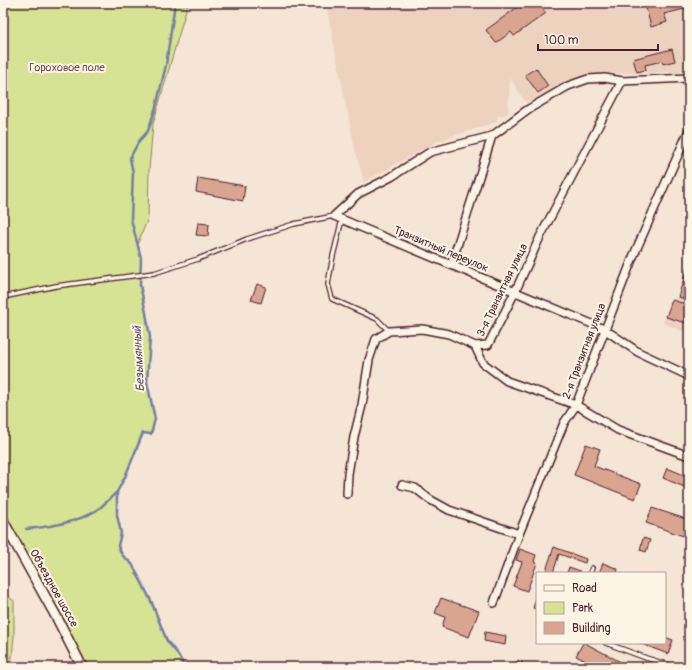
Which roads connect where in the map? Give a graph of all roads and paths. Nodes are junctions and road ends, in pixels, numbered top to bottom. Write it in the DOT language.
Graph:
graph roads {
  1 [pos="689,78"];
  2 [pos="622,82"];
  3 [pos="689,130"];
  4 [pos="492,136"];
  5 [pos="334,216"];
  6 [pos="342,219"];
  7 [pos="452,265"];
  8 [pos="515,292"];
  9 [pos="3,297"];
  10 [pos="604,329"];
  11 [pos="390,331"];
  12 [pos="475,346"];
  13 [pos="689,376"];
  14 [pos="576,405"];
  15 [pos="689,456"];
  16 [pos="402,484"];
  17 [pos="347,494"];
  18 [pos="3,521"];
  19 [pos="519,534"];
  20 [pos="592,568"];
  21 [pos="590,572"];
  22 [pos="494,603"];
  23 [pos="609,644"];
  24 [pos="82,667"];
  25 [pos="676,667"];
  1 -- 2 [label="street"];
  2 -- 4 [label="street"];
  2 -- 8 [label="street, 3-я Транзитная улица"];
  3 -- 10 [label="street, 2-я Транзитная улица"];
  4 -- 5 [label="street"];
  4 -- 7 [label="street"];
  5 -- 6 [label="street, Транзитный переулок"];
  5 -- 9 [label="lane"];
  6 -- 7 [label="street, Транзитный переулок"];
  6 -- 11 [label="lane"];
  7 -- 8 [label="street, Транзитный переулок"];
  8 -- 10 [label="street, Транзитный переулок"];
  8 -- 12 [label="street, 3-я Транзитная улица"];
  10 -- 13 [label="street, Транзитный переулок"];
  10 -- 14 [label="street, 2-я Транзитная улица"];
  11 -- 12 [label="street, 3-я Транзитная улица"];
  11 -- 17 [label="street"];
  12 -- 14 [label="street"];
  14 -- 15 [label="street"];
  14 -- 19 [label="street, 2-я Транзитная улица"];
  16 -- 19 [label="street"];
  18 -- 24 [label="street, Объездное шоссе"];
  19 -- 22 [label="street, 2-я Транзитная улица"];
  20 -- 21 [label="lane"];
  23 -- 25 [label="lane"];
}
